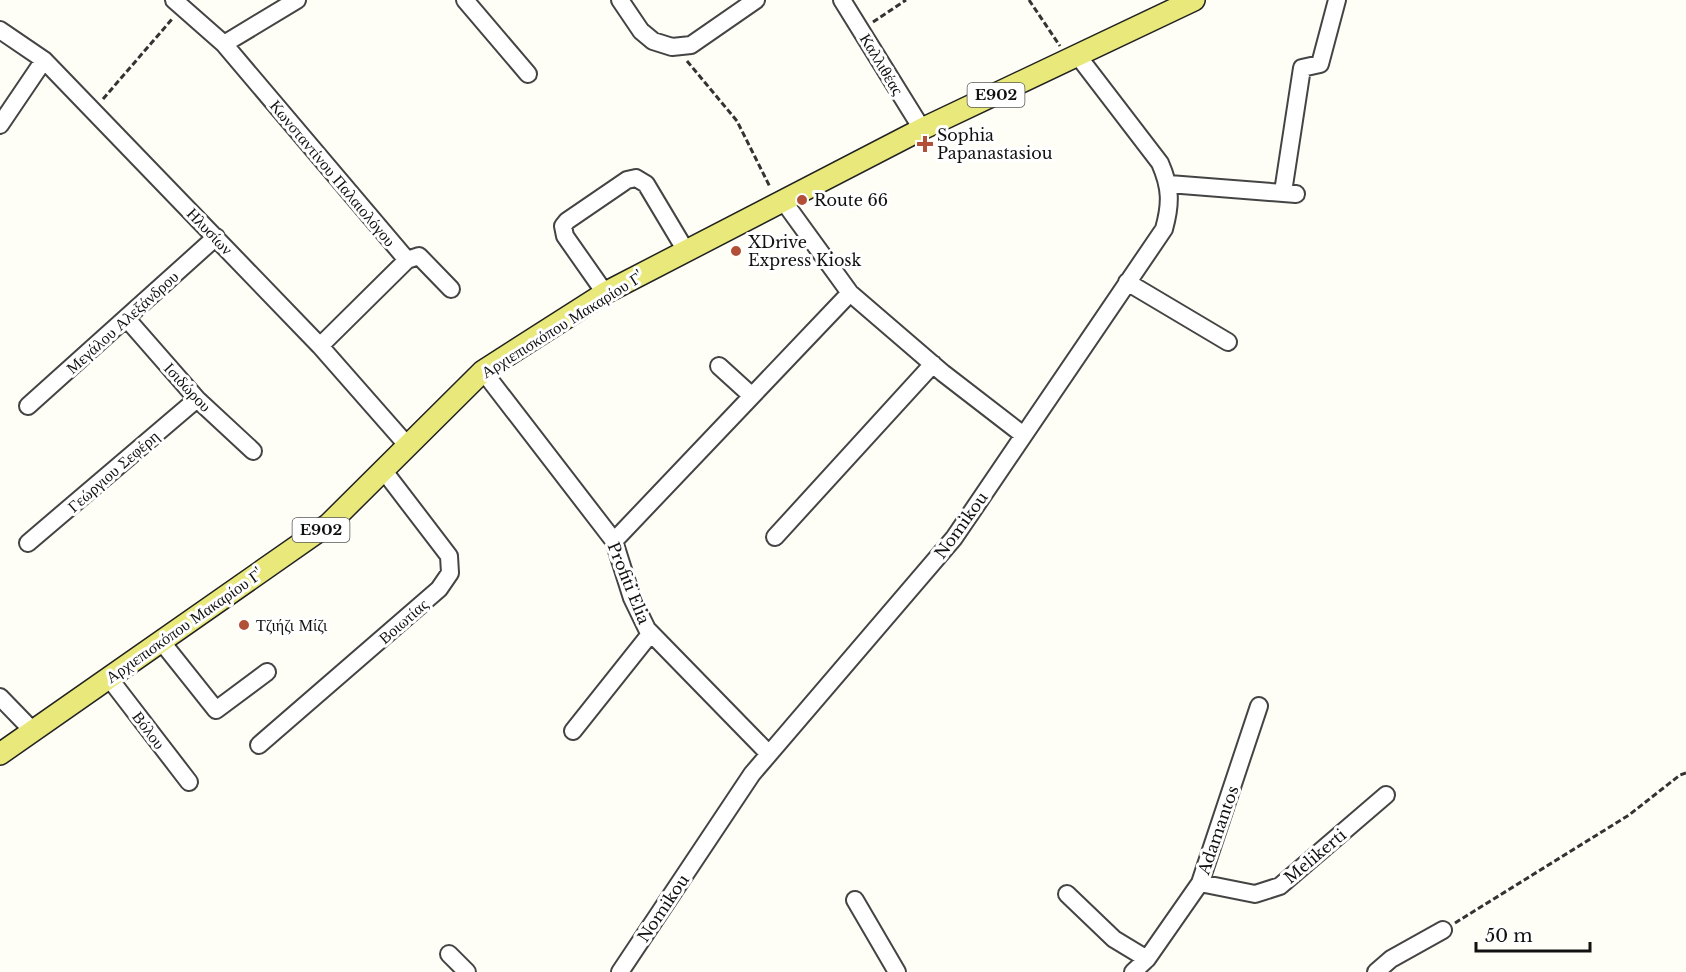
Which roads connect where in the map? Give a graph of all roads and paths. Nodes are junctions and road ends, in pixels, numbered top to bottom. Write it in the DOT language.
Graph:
graph roads {
  1 [pos="297,0"];
  2 [pos="465,0"];
  3 [pos="620,0"];
  4 [pos="756,0"];
  5 [pos="842,0"];
  6 [pos="906,0"];
  7 [pos="1029,0"];
  8 [pos="1194,0"];
  9 [pos="1337,0"];
  10 [pos="178,4"];
  11 [pos="0,30"];
  12 [pos="861,30"];
  13 [pos="224,44"];
  14 [pos="672,47"];
  15 [pos="1074,58"];
  16 [pos="44,60"];
  17 [pos="528,74"];
  18 [pos="93,110"];
  19 [pos="0,125"];
  20 [pos="922,129"];
  21 [pos="1169,184"];
  22 [pos="781,204"];
  23 [pos="216,237"];
  24 [pos="686,251"];
  25 [pos="407,260"];
  26 [pos="1127,282"];
  27 [pos="451,289"];
  28 [pos="605,293"];
  29 [pos="850,293"];
  30 [pos="127,319"];
  31 [pos="1228,342"];
  32 [pos="320,346"];
  33 [pos="933,364"];
  34 [pos="719,366"];
  35 [pos="483,371"];
  36 [pos="752,396"];
  37 [pos="197,399"];
  38 [pos="28,405"];
  39 [pos="1022,434"];
  40 [pos="407,445"];
  41 [pos="253,451"];
  42 [pos="384,471"];
  43 [pos="775,537"];
  44 [pos="614,541"];
  45 [pos="28,543"];
  46 [pos="651,633"];
  47 [pos="162,641"];
  48 [pos="267,672"];
  49 [pos="109,678"];
  50 [pos="0,697"];
  51 [pos="1259,706"];
  52 [pos="33,731"];
  53 [pos="573,731"];
  54 [pos="259,745"];
  55 [pos="769,753"];
  56 [pos="0,754"];
  57 [pos="1686,773"];
  58 [pos="189,782"];
  59 [pos="1386,795"];
  60 [pos="1200,883"];
  61 [pos="1067,894"];
  62 [pos="855,900"];
  63 [pos="1443,930"];
  64 [pos="449,954"];
  65 [pos="1147,959"];
  66 [pos="467,972"];
  67 [pos="620,972"];
  68 [pos="897,972"];
  69 [pos="1133,972"];
  70 [pos="1376,972"];
  1 -- 13 [label="street"];
  2 -- 17 [label="street"];
  3 -- 14 [label="street"];
  4 -- 14 [label="street"];
  5 -- 12 [label="street, Καλλιθέας"];
  6 -- 12 [label="path"];
  7 -- 15 [label="path"];
  8 -- 15 [label="main road, Αρχιεπισκόπου Μακαρίου Γ' / E902"];
  9 -- 21 [label="street"];
  10 -- 13 [label="street, Κωνσταντίνου Παλαιολόγου"];
  10 -- 18 [label="path"];
  11 -- 16 [label="street, Ηλυσίων"];
  12 -- 20 [label="street, Καλλιθέας"];
  13 -- 25 [label="street, Κωνσταντίνου Παλαιολόγου"];
  14 -- 22 [label="path"];
  15 -- 20 [label="main road, Αρχιεπισκόπου Μακαρίου Γ' / E902"];
  15 -- 21 [label="street, Nomikou"];
  16 -- 18 [label="street, Ηλυσίων"];
  16 -- 19 [label="street"];
  18 -- 23 [label="street, Ηλυσίων"];
  20 -- 22 [label="main road, Αρχιεπισκόπου Μακαρίου Γ' / E902"];
  21 -- 26 [label="street, Nomikou"];
  22 -- 24 [label="main road, Αρχιεπισκόπου Μακαρίου Γ' / E902"];
  22 -- 29 [label="street"];
  23 -- 30 [label="street, Μεγάλου Αλεξάνδρου"];
  23 -- 32 [label="street, Ηλυσίων"];
  24 -- 28 [label="main road, Αρχιεπισκόπου Μακαρίου Γ' / E902"];
  24 -- 28 [label="street"];
  25 -- 27 [label="street"];
  25 -- 32 [label="street, Κωνσταντίνου Παλαιολόγου"];
  26 -- 31 [label="street"];
  26 -- 39 [label="street, Nomikou"];
  28 -- 35 [label="main road, Αρχιεπισκόπου Μακαρίου Γ' / E902"];
  29 -- 33 [label="street"];
  29 -- 36 [label="street"];
  30 -- 37 [label="street, Ισιδώρου"];
  30 -- 38 [label="street, Μεγάλου Αλεξάνδρου"];
  32 -- 40 [label="street, Ηλυσίων"];
  33 -- 39 [label="street"];
  33 -- 43 [label="street"];
  34 -- 36 [label="street"];
  35 -- 40 [label="main road, Αρχιεπισκόπου Μακαρίου Γ' / E902"];
  35 -- 44 [label="street, Profiti Elia"];
  36 -- 44 [label="street"];
  37 -- 41 [label="street, Ισιδώρου"];
  37 -- 45 [label="street, Γεώργιου Σεφέρη"];
  39 -- 55 [label="street, Nomikou"];
  40 -- 42 [label="main road, Αρχιεπισκόπου Μακαρίου Γ' / E902"];
  42 -- 47 [label="main road, Αρχιεπισκόπου Μακαρίου Γ' / E902"];
  42 -- 54 [label="street, Βοιωτίας"];
  44 -- 46 [label="street, Profiti Elia"];
  46 -- 53 [label="street"];
  46 -- 55 [label="street, Profiti Elia"];
  47 -- 48 [label="street"];
  47 -- 49 [label="main road, Αρχιεπισκόπου Μακαρίου Γ' / E902"];
  49 -- 52 [label="main road, Αρχιεπισκόπου Μακαρίου Γ' / E902"];
  49 -- 58 [label="street, Βόλου"];
  50 -- 52 [label="street"];
  51 -- 60 [label="street, Adamantos"];
  52 -- 56 [label="main road, Αρχιεπισκόπου Μακαρίου Γ' / E902"];
  55 -- 67 [label="street, Nomikou"];
  57 -- 63 [label="path"];
  59 -- 60 [label="street, Melikerti"];
  60 -- 65 [label="street, Adamantos"];
  61 -- 65 [label="street"];
  62 -- 68 [label="street"];
  63 -- 70 [label="street"];
  64 -- 66 [label="street"];
  65 -- 69 [label="street, Adamantos"];
}
